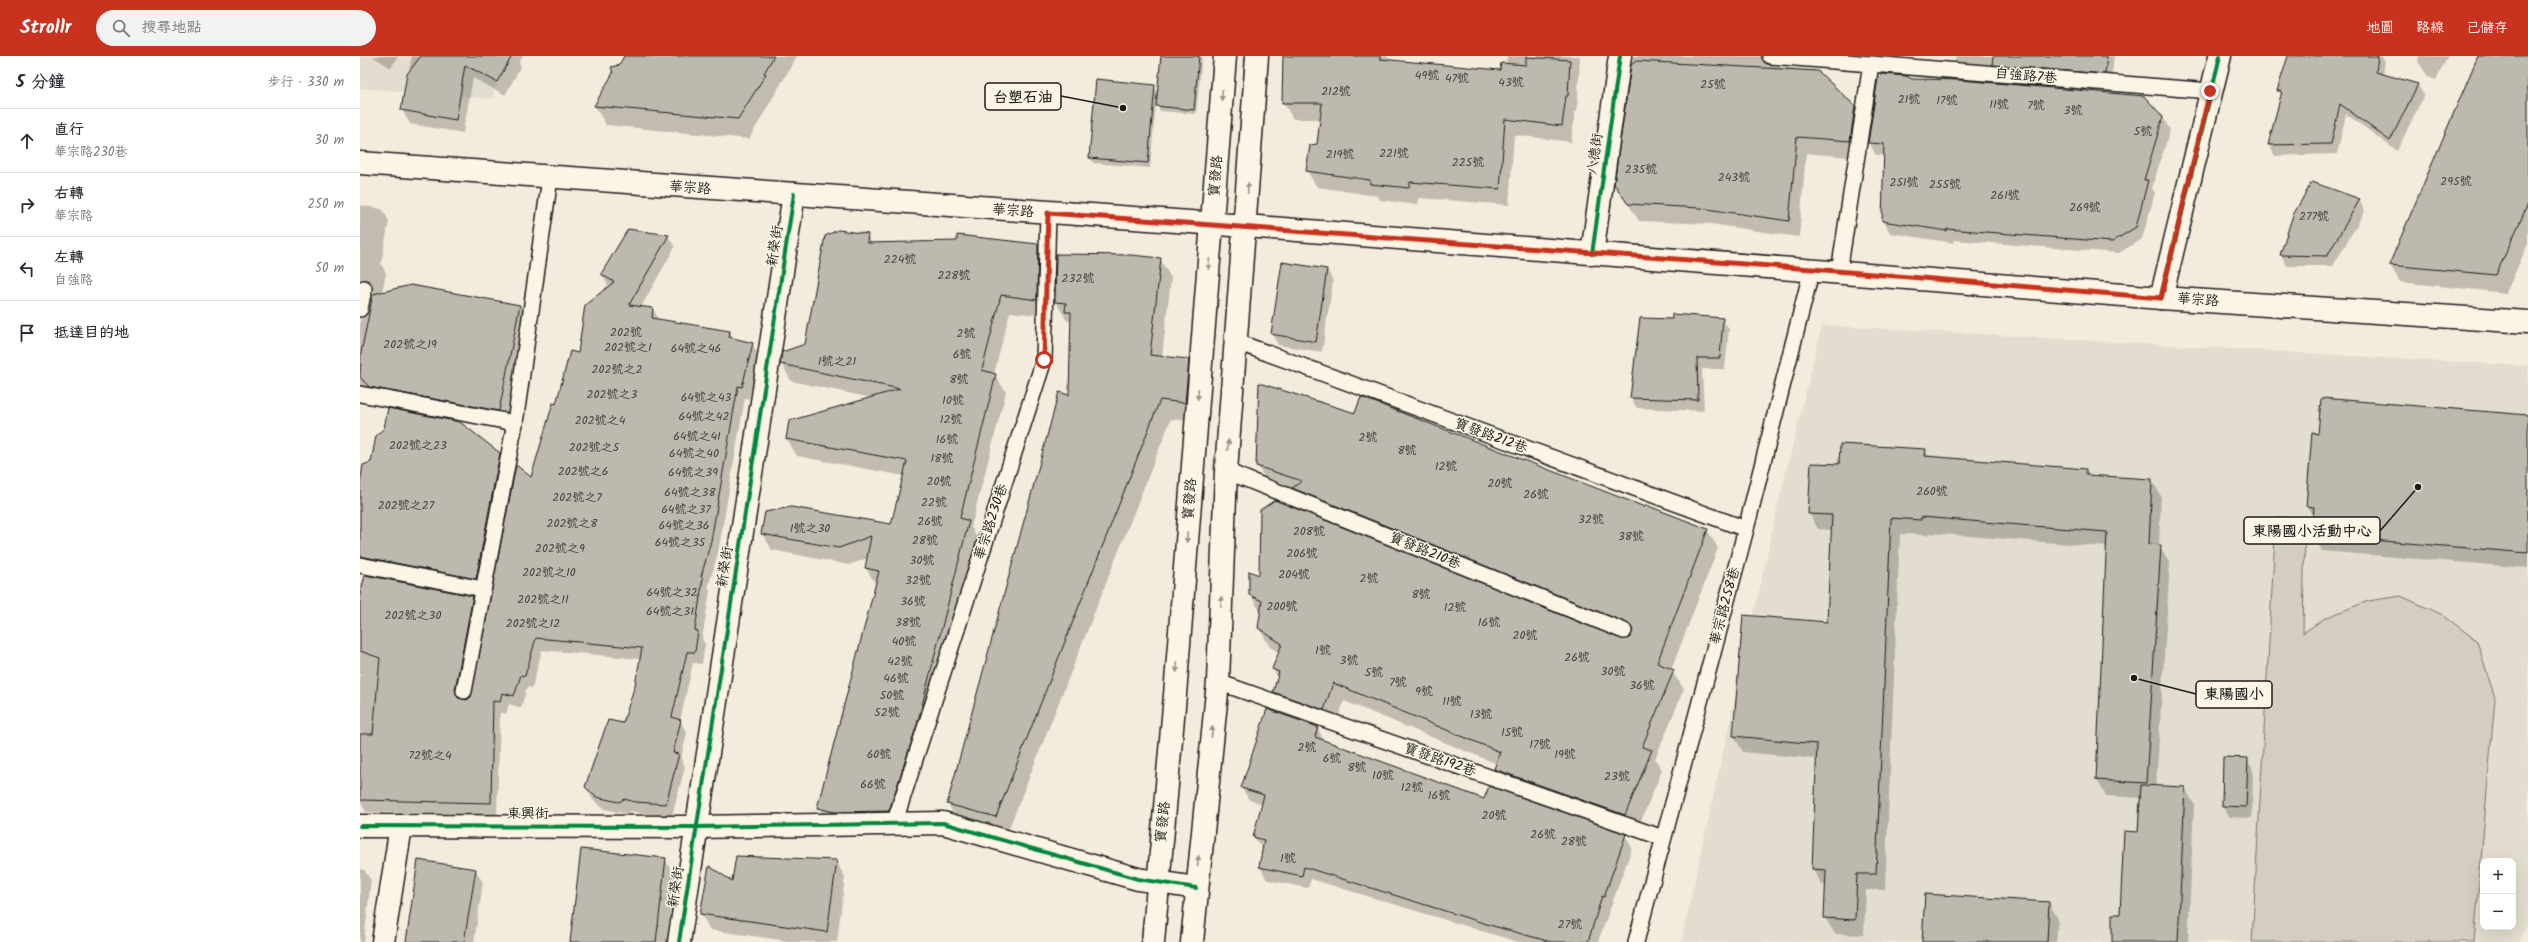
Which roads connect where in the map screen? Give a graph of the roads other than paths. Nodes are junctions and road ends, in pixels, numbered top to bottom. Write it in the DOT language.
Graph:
graph roads {
  1 [pos="1225,56"];
  2 [pos="1257,56"];
  3 [pos="1620,56"];
  4 [pos="1770,56"];
  5 [pos="2220,56"];
  6 [pos="1871,64"];
  7 [pos="2210,91"];
  8 [pos="360,163"];
  9 [pos="550,178"];
  10 [pos="794,194"];
  11 [pos="1048,213"];
  12 [pos="1212,225"];
  13 [pos="1246,226"];
  14 [pos="1592,254"];
  15 [pos="1812,269"];
  16 [pos="1839,272"];
  17 [pos="364,288"];
  18 [pos="2161,298"];
  19 [pos="360,309"];
  20 [pos="2528,322"];
  21 [pos="1237,342"];
  22 [pos="360,394"];
  23 [pos="515,423"];
  24 [pos="1226,472"];
  25 [pos="1746,529"];
  26 [pos="360,565"];
  27 [pos="483,589"];
  28 [pos="1624,631"];
  29 [pos="1218,682"];
  30 [pos="464,691"];
  31 [pos="894,824"];
  32 [pos="360,826"];
  33 [pos="401,826"];
  34 [pos="696,827"];
  35 [pos="1663,838"];
  36 [pos="1157,882"];
  37 [pos="1196,888"];
  38 [pos="383,942"];
  39 [pos="679,942"];
  40 [pos="1153,942"];
  41 [pos="1192,942"];
  42 [pos="1636,942"];
  1 -- 12 [label="main road, 寶發路, one-way"];
  13 -- 2 [label="main road, one-way"];
  3 -- 14 [label="main road, 八德街"];
  4 -- 6 [label="lane, 自強路7巷"];
  5 -- 7 [label="main road"];
  6 -- 7 [label="lane, 自強路7巷"];
  6 -- 16 [label="lane"];
  7 -- 18 [label="main road"];
  8 -- 9 [label="main road, 華宗路"];
  9 -- 10 [label="main road, 華宗路"];
  9 -- 23 [label="lane"];
  10 -- 11 [label="main road, 華宗路"];
  10 -- 34 [label="main road, 新榮街"];
  11 -- 12 [label="main road, 華宗路"];
  11 -- 31 [label="lane, 華宗路230巷"];
  12 -- 13 [label="main road, 華宗路"];
  12 -- 36 [label="main road, 寶發路, one-way"];
  13 -- 14 [label="main road, 華宗路"];
  13 -- 21 [label="main road"];
  14 -- 15 [label="main road, 華宗路"];
  15 -- 16 [label="main road, 華宗路"];
  15 -- 25 [label="lane, 華宗路258巷"];
  16 -- 18 [label="main road, 華宗路"];
  17 -- 19 [label="lane"];
  18 -- 20 [label="main road, 華宗路"];
  24 -- 21 [label="main road, one-way"];
  21 -- 25 [label="lane, 寶發路212巷"];
  22 -- 23 [label="lane"];
  23 -- 27 [label="lane"];
  24 -- 28 [label="lane, 寶發路210巷"];
  29 -- 24 [label="main road, one-way"];
  25 -- 35 [label="lane, 華宗路258巷"];
  26 -- 27 [label="lane"];
  27 -- 30 [label="lane"];
  29 -- 35 [label="lane, 寶發路192巷"];
  37 -- 29 [label="main road, one-way"];
  31 -- 34 [label="main road, 東興街"];
  31 -- 36 [label="main road, 東興街"];
  32 -- 33 [label="main road, 東興街"];
  33 -- 34 [label="main road, 東興街"];
  33 -- 38 [label="main road"];
  34 -- 39 [label="main road, 新榮街"];
  35 -- 42 [label="lane, 華宗路258巷"];
  36 -- 37 [label="main road, 東興街"];
  36 -- 40 [label="main road, 寶發路"];
  37 -- 41 [label="main road"];
}
